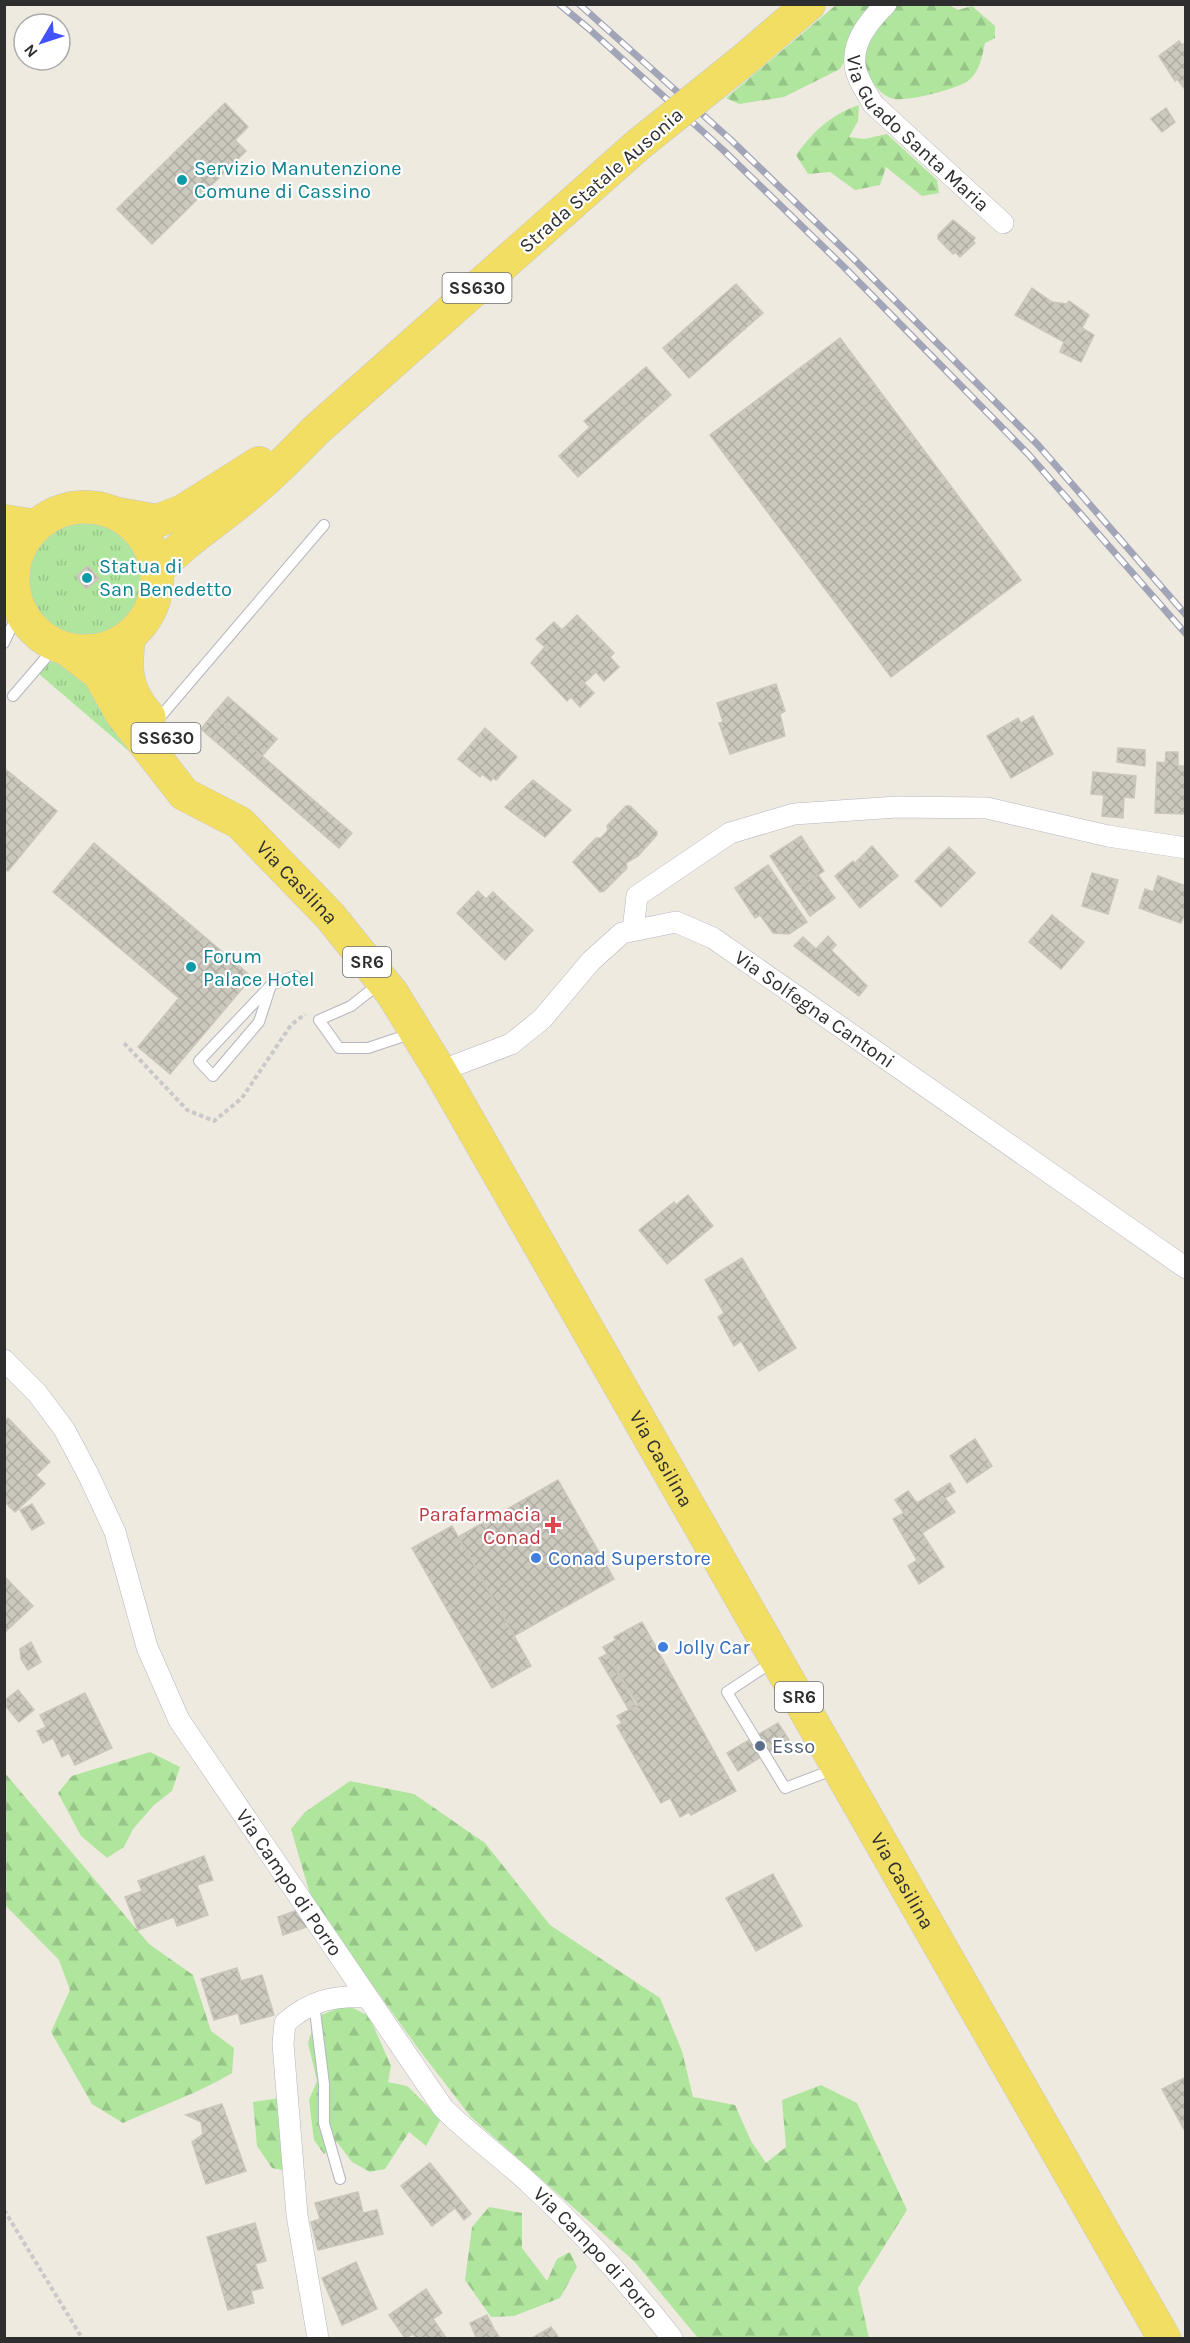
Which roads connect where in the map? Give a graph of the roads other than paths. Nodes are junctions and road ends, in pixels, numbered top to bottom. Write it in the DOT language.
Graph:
graph roads {
  1 [pos="809,4"];
  2 [pos="886,4"];
  3 [pos="1003,223"];
  4 [pos="315,431"];
  5 [pos="118,514"];
  6 [pos="20,524"];
  7 [pos="324,525"];
  8 [pos="157,571"];
  9 [pos="12,591"];
  10 [pos="129,638"];
  11 [pos="4,643"];
  12 [pos="62,648"];
  13 [pos="13,696"];
  14 [pos="154,723"];
  15 [pos="240,823"];
  16 [pos="1185,848"];
  17 [pos="633,930"];
  18 [pos="295,976"];
  19 [pos="382,981"];
  20 [pos="271,985"];
  21 [pos="416,1032"];
  22 [pos="440,1071"];
  23 [pos="1185,1268"];
  24 [pos="4,1360"];
  25 [pos="777,1660"];
  26 [pos="839,1767"];
  27 [pos="366,1997"];
  28 [pos="314,2003"];
  29 [pos="340,2179"];
  30 [pos="318,2338"];
  31 [pos="672,2338"];
  32 [pos="1164,2338"];
  1 -- 4 [label="main road, Strada Statale Ausonia / SS630, bridge"];
  2 -- 3 [label="street, Via Guado Santa Maria"];
  4 -- 5 [label="main road, Strada Statale Ausonia / SS630"];
  4 -- 8 [label="main road, Strada Statale Ausonia / SS630"];
  5 -- 6 [label="main road"];
  5 -- 8 [label="main road"];
  6 -- 9 [label="main road"];
  7 -- 14 [label="lane"];
  8 -- 10 [label="main road"];
  9 -- 11 [label="lane"];
  9 -- 12 [label="main road"];
  10 -- 12 [label="main road"];
  10 -- 14 [label="main road, SS630"];
  12 -- 13 [label="lane"];
  12 -- 15 [label="main road, Via Casilina / SR6"];
  14 -- 15 [label="main road, SS630"];
  15 -- 19 [label="main road, Via Casilina / SR6"];
  16 -- 17 [label="street"];
  17 -- 22 [label="street, Via Solfegna Cantoni"];
  17 -- 23 [label="street, Via Solfegna Cantoni"];
  18 -- 20 [label="lane"];
  19 -- 21 [label="main road, Via Casilina / SR6"];
  19 -- 21 [label="lane"];
  20 -- 20 [label="lane"];
  21 -- 22 [label="main road, Via Casilina / SR6"];
  22 -- 25 [label="main road, Via Casilina / SR6"];
  24 -- 27 [label="street, Via Campo di Porro"];
  25 -- 26 [label="main road, Via Casilina / SR6"];
  25 -- 26 [label="lane"];
  26 -- 32 [label="main road, Via Casilina / SR6"];
  27 -- 28 [label="street"];
  27 -- 31 [label="street, Via Campo di Porro"];
  28 -- 29 [label="lane"];
  28 -- 30 [label="street"];
}
